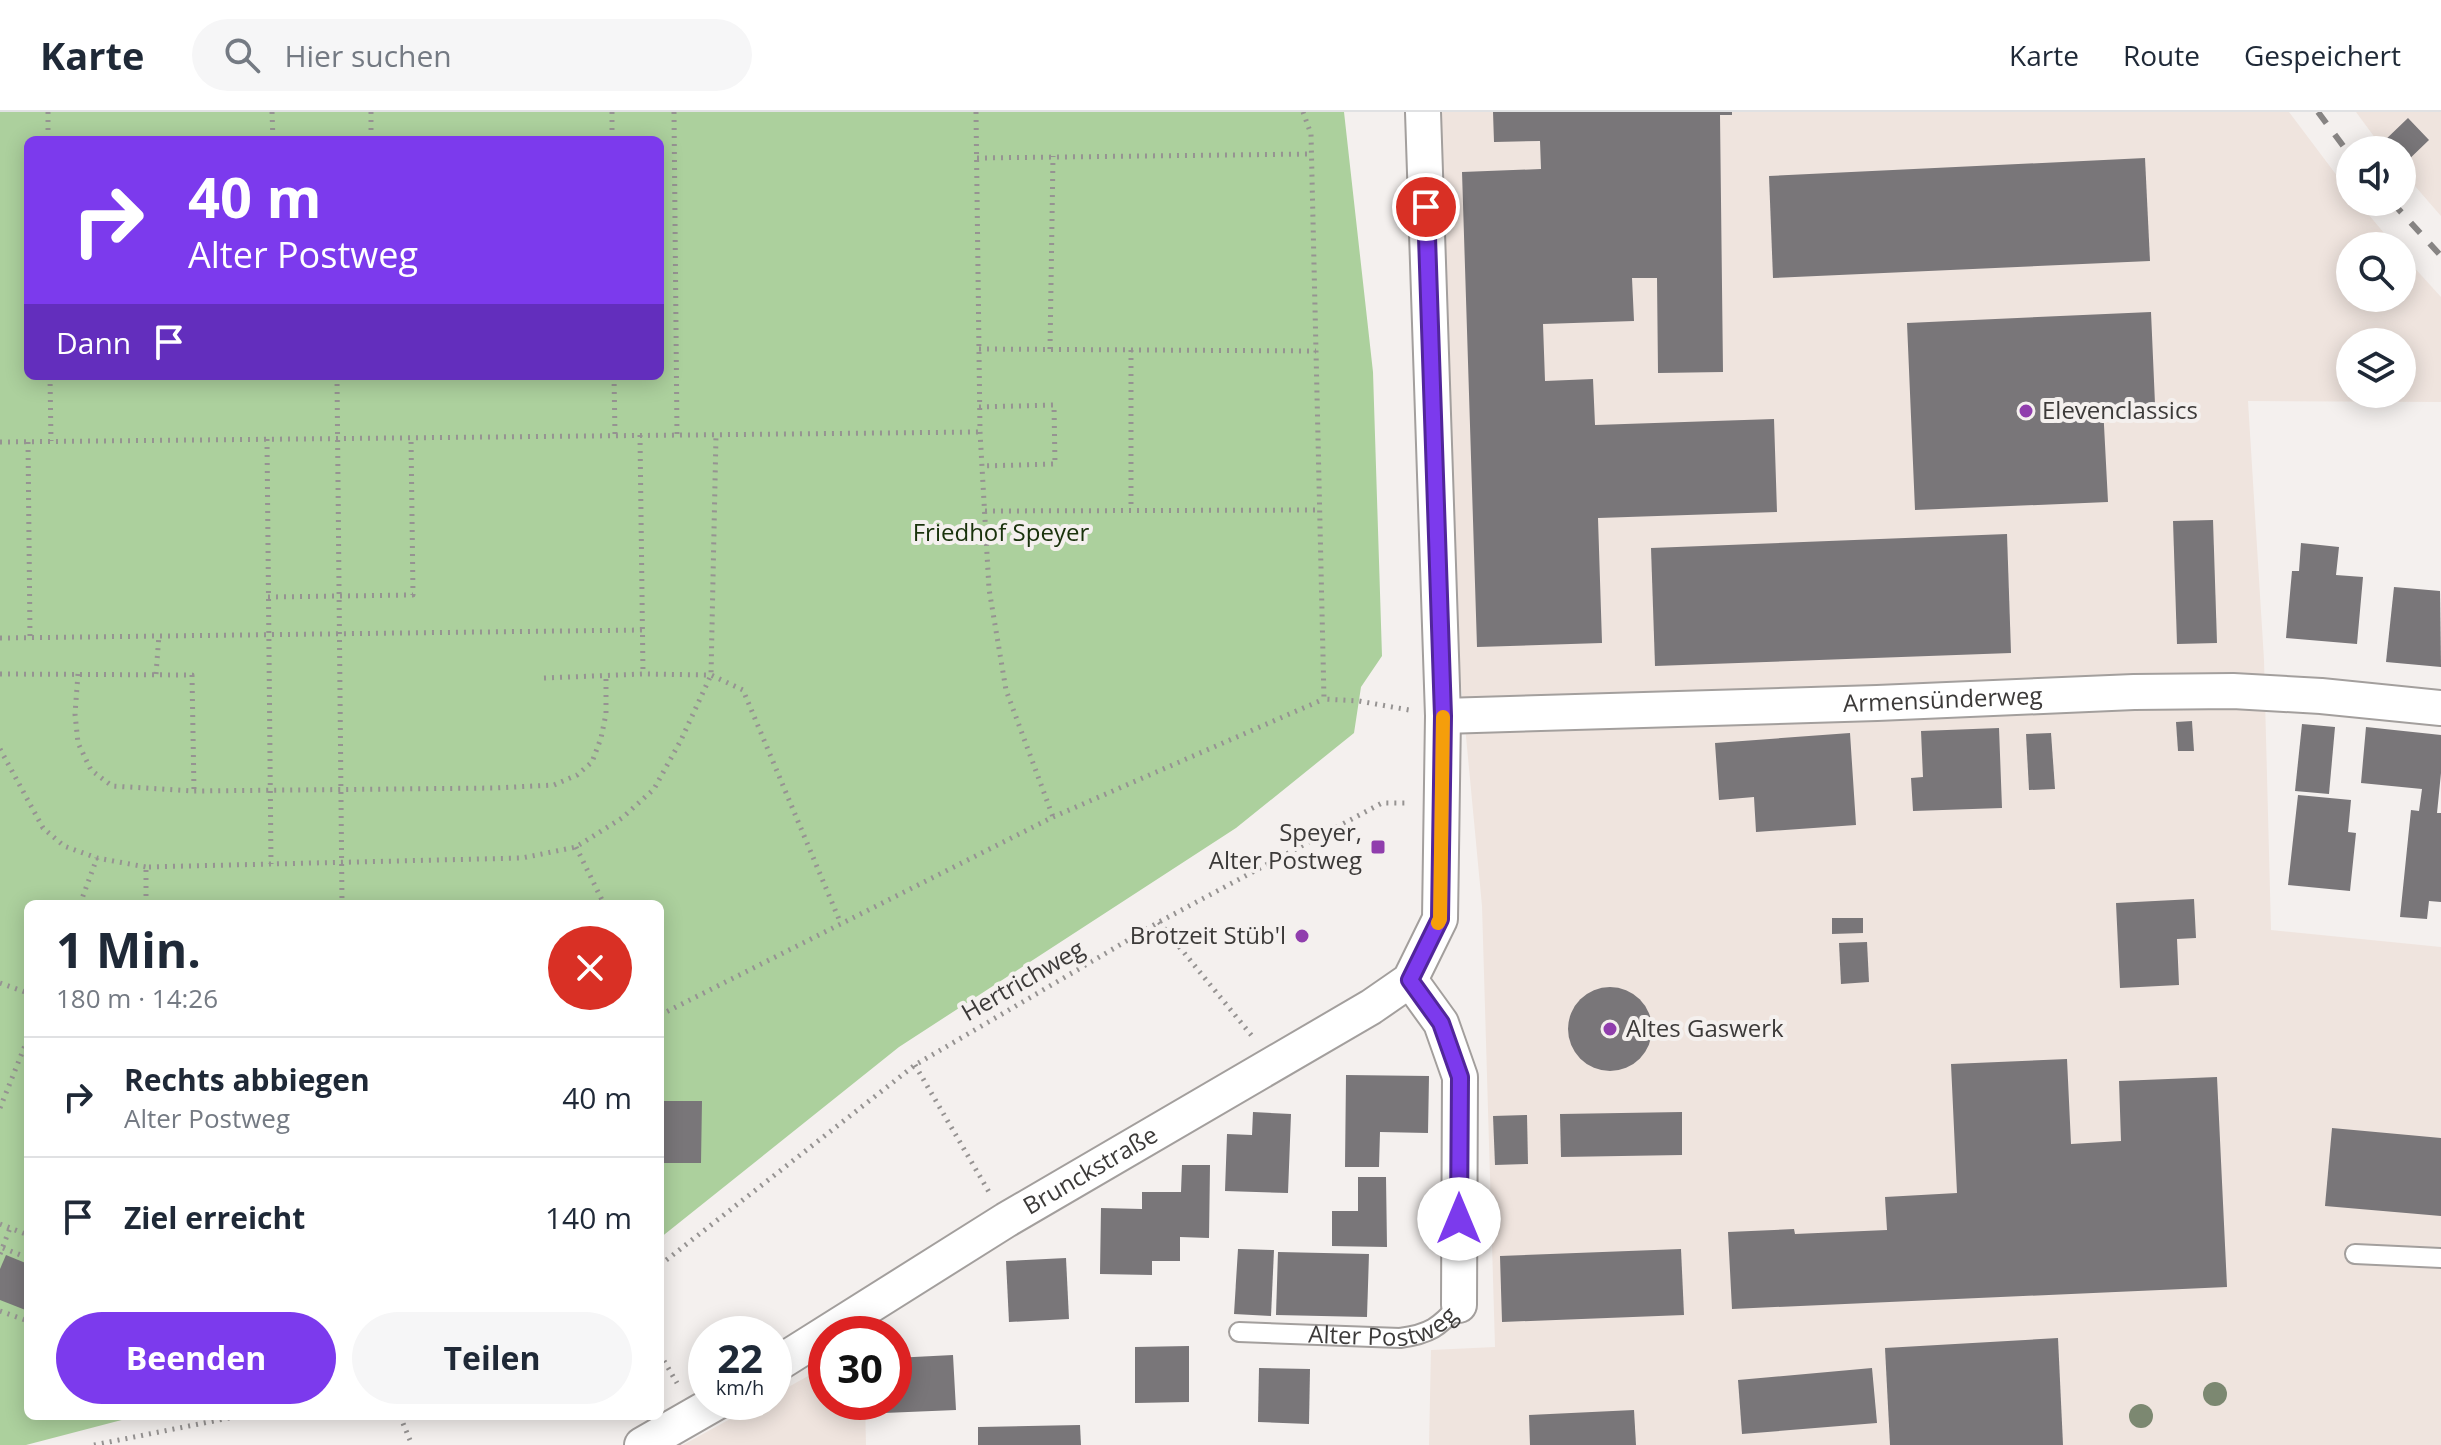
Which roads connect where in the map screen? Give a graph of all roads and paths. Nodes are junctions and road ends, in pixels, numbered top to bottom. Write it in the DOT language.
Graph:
graph roads {
  1 [pos="48,112"];
  2 [pos="272,112"];
  3 [pos="371,112"];
  4 [pos="612,112"];
  5 [pos="674,112"];
  6 [pos="976,112"];
  7 [pos="1303,112"];
  8 [pos="1423,112"];
  9 [pos="48,136"];
  10 [pos="273,136"];
  11 [pos="371,136"];
  12 [pos="612,136"];
  13 [pos="1311,154"];
  14 [pos="1053,156"];
  15 [pos="977,158"];
  16 [pos="979,349"];
  17 [pos="1050,349"];
  18 [pos="1131,350"];
  19 [pos="1316,351"];
  20 [pos="50,380"];
  21 [pos="337,380"];
  22 [pos="614,380"];
  23 [pos="979,407"];
  24 [pos="980,432"];
  25 [pos="615,435"];
  26 [pos="640,435"];
  27 [pos="677,435"];
  28 [pos="716,435"];
  29 [pos="411,437"];
  30 [pos="338,438"];
  31 [pos="267,439"];
  32 [pos="51,441"];
  33 [pos="0,442"];
  34 [pos="28,442"];
  35 [pos="982,466"];
  36 [pos="1131,510"];
  37 [pos="1320,510"];
  38 [pos="985,511"];
  39 [pos="339,596"];
  40 [pos="268,597"];
  41 [pos="642,630"];
  42 [pos="340,633"];
  43 [pos="268,634"];
  44 [pos="159,635"];
  45 [pos="30,636"];
  46 [pos="0,638"];
  47 [pos="0,674"];
  48 [pos="78,674"];
  49 [pos="156,674"];
  50 [pos="643,674"];
  51 [pos="711,675"];
  52 [pos="606,676"];
  53 [pos="544,678"];
  54 [pos="1324,699"];
  55 [pos="2441,708"];
  56 [pos="1443,716"];
  57 [pos="0,749"];
  58 [pos="270,790"];
  59 [pos="341,790"];
  60 [pos="194,791"];
  61 [pos="1441,803"];
  62 [pos="1053,817"];
  63 [pos="576,847"];
  64 [pos="97,858"];
  65 [pos="342,862"];
  66 [pos="271,864"];
  67 [pos="146,867"];
  68 [pos="81,900"];
  69 [pos="146,900"];
  70 [pos="342,900"];
  71 [pos="602,900"];
  72 [pos="1159,922"];
  73 [pos="841,924"];
  74 [pos="1410,980"];
  75 [pos="0,983"];
  76 [pos="24,992"];
  77 [pos="664,1013"];
  78 [pos="24,1048"];
  79 [pos="1274,1064"];
  80 [pos="915,1065"];
  81 [pos="0,1108"];
  82 [pos="1006,1220"];
  83 [pos="0,1224"];
  84 [pos="10,1228"];
  85 [pos="24,1233"];
  86 [pos="1,1251"];
  87 [pos="2355,1254"];
  88 [pos="24,1257"];
  89 [pos="2441,1258"];
  90 [pos="664,1262"];
  91 [pos="1459,1305"];
  92 [pos="0,1311"];
  93 [pos="24,1320"];
  94 [pos="1239,1332"];
  95 [pos="792,1355"];
  96 [pos="688,1419"];
  97 [pos="219,1420"];
  98 [pos="402,1420"];
  99 [pos="94,1445"];
  100 [pos="412,1445"];
  101 [pos="642,1445"];
  1 -- 9 [label="path"];
  2 -- 10 [label="path"];
  3 -- 11 [label="path"];
  4 -- 12 [label="path"];
  5 -- 27 [label="path"];
  6 -- 15 [label="path"];
  7 -- 13 [label="path"];
  8 -- 56 [label="street"];
  13 -- 14 [label="path"];
  13 -- 19 [label="path"];
  14 -- 15 [label="path"];
  14 -- 17 [label="path"];
  15 -- 16 [label="path"];
  16 -- 17 [label="path"];
  16 -- 23 [label="path"];
  17 -- 18 [label="path"];
  18 -- 19 [label="path"];
  18 -- 36 [label="path"];
  19 -- 37 [label="path"];
  20 -- 32 [label="path"];
  21 -- 30 [label="path"];
  22 -- 25 [label="path"];
  23 -- 24 [label="path"];
  23 -- 35 [label="path"];
  24 -- 28 [label="path"];
  24 -- 35 [label="path"];
  25 -- 26 [label="path"];
  25 -- 29 [label="path"];
  26 -- 27 [label="path"];
  26 -- 41 [label="path"];
  27 -- 28 [label="path"];
  28 -- 51 [label="path"];
  29 -- 30 [label="path"];
  29 -- 39 [label="path"];
  30 -- 31 [label="path"];
  30 -- 39 [label="path"];
  31 -- 32 [label="path"];
  31 -- 40 [label="path"];
  32 -- 34 [label="path"];
  33 -- 34 [label="path"];
  34 -- 45 [label="path"];
  35 -- 38 [label="path"];
  36 -- 37 [label="path"];
  36 -- 38 [label="path"];
  37 -- 54 [label="path"];
  38 -- 62 [label="path"];
  39 -- 40 [label="path"];
  39 -- 42 [label="path"];
  40 -- 43 [label="path"];
  41 -- 42 [label="path"];
  41 -- 50 [label="path"];
  42 -- 43 [label="path"];
  42 -- 59 [label="path"];
  43 -- 44 [label="path"];
  43 -- 58 [label="path"];
  44 -- 45 [label="path"];
  44 -- 49 [label="path"];
  45 -- 46 [label="path"];
  47 -- 48 [label="path"];
  48 -- 49 [label="path"];
  48 -- 60 [label="path"];
  49 -- 60 [label="path"];
  50 -- 51 [label="path"];
  50 -- 52 [label="path"];
  51 -- 63 [label="path"];
  51 -- 73 [label="path"];
  52 -- 53 [label="path"];
  52 -- 59 [label="path"];
  54 -- 56 [label="path"];
  54 -- 62 [label="path"];
  55 -- 56 [label="street, Armensünderweg"];
  56 -- 61 [label="street"];
  57 -- 64 [label="path"];
  58 -- 59 [label="path"];
  58 -- 60 [label="path"];
  58 -- 66 [label="path"];
  59 -- 65 [label="path"];
  61 -- 72 [label="path, Hertrichweg"];
  61 -- 74 [label="street"];
  62 -- 73 [label="path"];
  63 -- 65 [label="path"];
  63 -- 71 [label="path"];
  64 -- 67 [label="path"];
  64 -- 68 [label="path"];
  65 -- 66 [label="path"];
  65 -- 70 [label="path"];
  66 -- 67 [label="path"];
  67 -- 69 [label="path"];
  72 -- 79 [label="path"];
  72 -- 80 [label="path, Hertrichweg"];
  73 -- 77 [label="path"];
  74 -- 79 [label="street, Brunckstraße"];
  74 -- 91 [label="street, Alter Postweg"];
  75 -- 76 [label="path"];
  78 -- 81 [label="path"];
  79 -- 82 [label="street, Brunckstraße"];
  80 -- 82 [label="path"];
  80 -- 90 [label="path, Hertrichweg"];
  82 -- 95 [label="street, Brunckstraße"];
  83 -- 84 [label="path"];
  84 -- 85 [label="path"];
  84 -- 86 [label="path"];
  86 -- 88 [label="path"];
  87 -- 89 [label="lane"];
  91 -- 94 [label="lane, Alter Postweg"];
  92 -- 93 [label="path"];
  96 -- 101 [label="street"];
  97 -- 99 [label="path"];
  98 -- 100 [label="path"];
}
